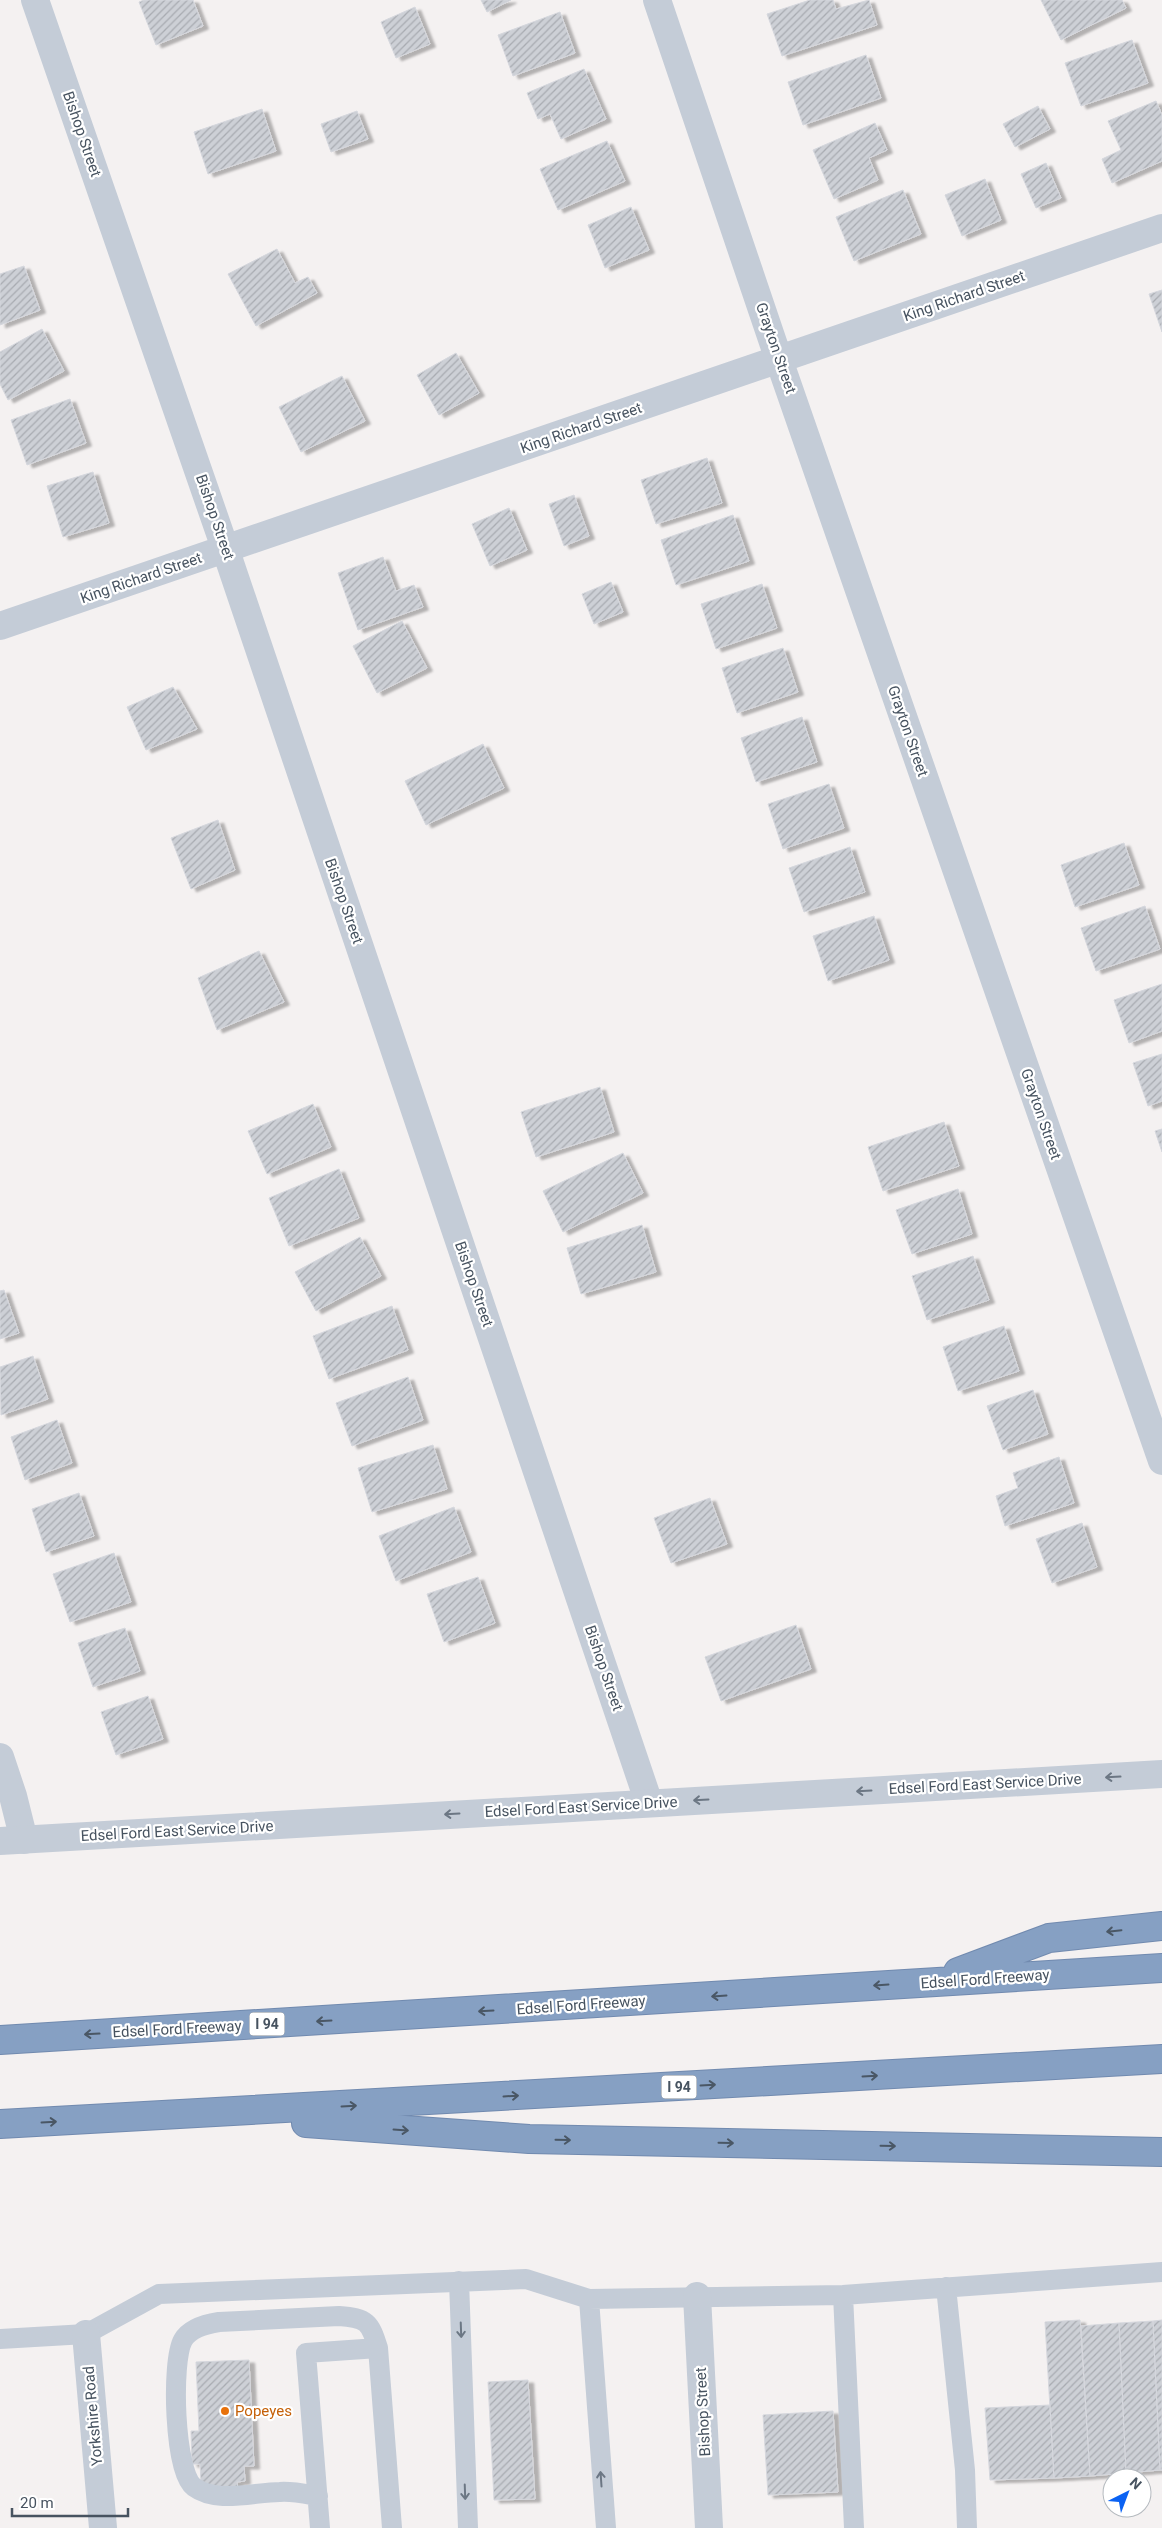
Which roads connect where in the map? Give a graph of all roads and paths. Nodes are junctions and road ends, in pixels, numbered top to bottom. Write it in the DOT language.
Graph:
graph roads {
  1 [pos="35,0"];
  2 [pos="657,0"];
  3 [pos="1162,228"];
  4 [pos="779,360"];
  5 [pos="226,548"];
  6 [pos="0,626"];
  7 [pos="1162,1461"];
  8 [pos="0,1757"];
  9 [pos="1162,1774"];
  10 [pos="649,1803"];
  11 [pos="12,1840"];
  12 [pos="1162,1926"];
  13 [pos="1162,1968"];
  14 [pos="930,1982"];
  15 [pos="0,2040"];
  16 [pos="1162,2059"];
  17 [pos="195,2114"];
  18 [pos="0,2124"];
  19 [pos="1162,2152"];
  20 [pos="1162,2272"];
  21 [pos="459,2281"];
  22 [pos="946,2287"];
  23 [pos="300,2288"];
  24 [pos="844,2295"];
  25 [pos="697,2296"];
  26 [pos="589,2300"];
  27 [pos="303,2318"];
  28 [pos="86,2334"];
  29 [pos="0,2339"];
  30 [pos="378,2348"];
  31 [pos="318,2496"];
  32 [pos="103,2528"];
  33 [pos="320,2528"];
  34 [pos="392,2528"];
  35 [pos="468,2528"];
  36 [pos="606,2528"];
  37 [pos="709,2528"];
  38 [pos="854,2528"];
  39 [pos="968,2528"];
  1 -- 5 [label="street, Bishop Street"];
  2 -- 4 [label="street, Grayton Street"];
  3 -- 4 [label="street, King Richard Street"];
  4 -- 5 [label="street, King Richard Street"];
  4 -- 7 [label="street, Grayton Street"];
  5 -- 6 [label="street, King Richard Street"];
  5 -- 10 [label="street, Bishop Street"];
  8 -- 11 [label="street"];
  9 -- 10 [label="street, Edsel Ford East Service Drive, one-way"];
  10 -- 11 [label="street, Edsel Ford East Service Drive, one-way"];
  12 -- 14 [label="highway, one-way"];
  13 -- 14 [label="highway, Edsel Ford Freeway / I 94"];
  14 -- 15 [label="highway, Edsel Ford Freeway / I 94, one-way"];
  17 -- 16 [label="highway, I 94, one-way"];
  18 -- 17 [label="highway, I 94, one-way"];
  17 -- 19 [label="highway, one-way"];
  20 -- 22 [label="lane"];
  21 -- 23 [label="lane"];
  21 -- 26 [label="lane"];
  21 -- 35 [label="lane, one-way"];
  22 -- 24 [label="lane"];
  22 -- 39 [label="lane"];
  23 -- 27 [label="lane"];
  23 -- 28 [label="lane"];
  24 -- 25 [label="lane"];
  24 -- 38 [label="lane"];
  25 -- 26 [label="lane"];
  25 -- 37 [label="street, Bishop Street"];
  36 -- 26 [label="lane, one-way"];
  27 -- 30 [label="lane"];
  27 -- 31 [label="lane"];
  28 -- 29 [label="lane"];
  28 -- 32 [label="street, Yorkshire Road"];
  30 -- 31 [label="lane"];
  30 -- 34 [label="lane"];
  31 -- 33 [label="lane"];
}
